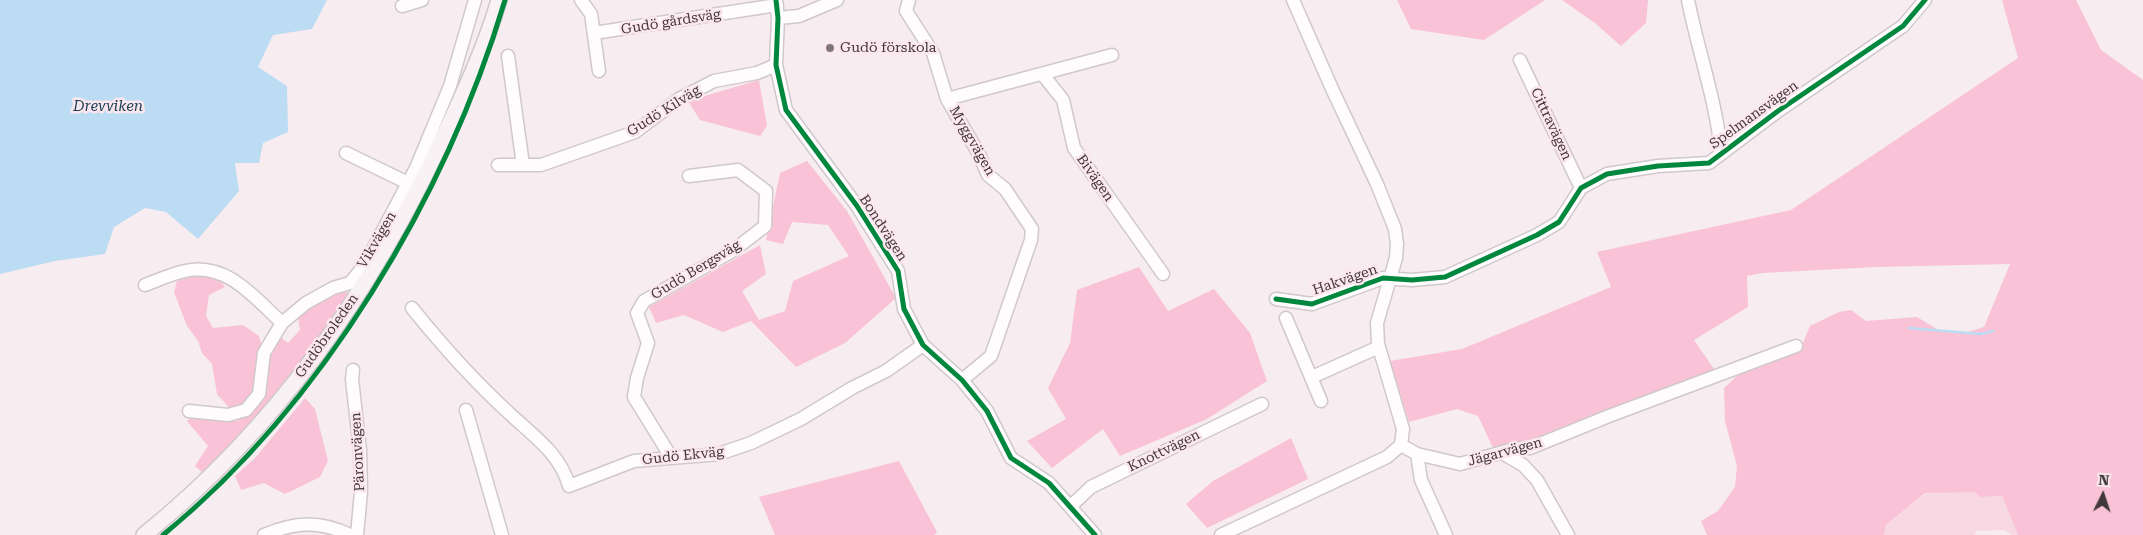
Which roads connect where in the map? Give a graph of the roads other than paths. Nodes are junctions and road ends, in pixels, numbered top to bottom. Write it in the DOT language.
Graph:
graph roads {
  1 [pos="422,0"];
  2 [pos="475,0"];
  3 [pos="492,0"];
  4 [pos="499,0"];
  5 [pos="581,0"];
  6 [pos="837,0"];
  7 [pos="908,0"];
  8 [pos="1293,0"];
  9 [pos="1688,0"];
  10 [pos="1920,2"];
  11 [pos="822,3"];
  12 [pos="402,6"];
  13 [pos="777,8"];
  14 [pos="594,33"];
  15 [pos="1112,55"];
  16 [pos="508,56"];
  17 [pos="1520,60"];
  18 [pos="776,65"];
  19 [pos="599,71"];
  20 [pos="1043,74"];
  21 [pos="947,99"];
  22 [pos="461,100"];
  23 [pos="1721,152"];
  24 [pos="346,153"];
  25 [pos="498,165"];
  26 [pos="524,166"];
  27 [pos="689,176"];
  28 [pos="408,183"];
  29 [pos="1581,188"];
  30 [pos="1163,274"];
  31 [pos="1391,277"];
  32 [pos="144,285"];
  33 [pos="1276,298"];
  34 [pos="412,308"];
  35 [pos="1286,318"];
  36 [pos="282,323"];
  37 [pos="923,345"];
  38 [pos="1796,346"];
  39 [pos="1379,347"];
  40 [pos="353,370"];
  41 [pos="1312,377"];
  42 [pos="962,380"];
  43 [pos="1321,401"];
  44 [pos="1262,404"];
  45 [pos="466,410"];
  46 [pos="189,412"];
  47 [pos="1401,445"];
  48 [pos="1502,453"];
  49 [pos="1417,454"];
  50 [pos="671,457"];
  51 [pos="1071,506"];
  52 [pos="144,535"];
  53 [pos="264,535"];
  54 [pos="350,535"];
  55 [pos="357,535"];
  56 [pos="502,535"];
  57 [pos="1095,535"];
  58 [pos="1221,535"];
  59 [pos="1446,535"];
  60 [pos="1568,535"];
  1 -- 12 [label="street"];
  2 -- 28 [label="street, Vikvägen"];
  3 -- 22 [label="main road, Gudöbroleden"];
  4 -- 22 [label="main road, Gudöbroleden"];
  5 -- 14 [label="street"];
  6 -- 11 [label="street, Gudö gårdsväg"];
  7 -- 21 [label="street, Myggvägen"];
  8 -- 31 [label="street, Hakvägen"];
  9 -- 23 [label="street"];
  10 -- 23 [label="street, Spelmansvägen"];
  11 -- 13 [label="street, Gudö gårdsväg"];
  13 -- 14 [label="street, Gudö gårdsväg"];
  13 -- 18 [label="street, Bondvägen"];
  14 -- 19 [label="street"];
  15 -- 20 [label="street"];
  16 -- 26 [label="street"];
  17 -- 29 [label="street, Cittravägen"];
  18 -- 26 [label="street, Gudö Kilväg"];
  18 -- 37 [label="street, Bondvägen"];
  20 -- 21 [label="street"];
  20 -- 30 [label="street, Bivägen"];
  21 -- 42 [label="street, Myggvägen"];
  22 -- 52 [label="main road, Gudöbroleden"];
  23 -- 29 [label="street, Spelmansvägen"];
  24 -- 28 [label="street"];
  25 -- 26 [label="street, Gudö Kilväg"];
  27 -- 50 [label="street, Gudö Bergsväg"];
  28 -- 36 [label="street, Vikvägen"];
  29 -- 31 [label="street, Spelmansvägen"];
  31 -- 33 [label="street, Hakvägen"];
  31 -- 39 [label="street, Hakvägen"];
  32 -- 36 [label="street"];
  34 -- 50 [label="street, Gudö Ekväg"];
  35 -- 41 [label="street"];
  36 -- 46 [label="street, Vikvägen"];
  37 -- 42 [label="street, Bondvägen"];
  37 -- 50 [label="street, Gudö Ekväg"];
  38 -- 48 [label="street, Jägarvägen"];
  39 -- 41 [label="street"];
  39 -- 47 [label="street, Hakvägen"];
  40 -- 55 [label="street, Päronvägen"];
  41 -- 43 [label="street"];
  42 -- 51 [label="street, Bondvägen"];
  44 -- 51 [label="street, Knottvägen"];
  45 -- 56 [label="street"];
  47 -- 49 [label="street, Jägarvägen"];
  47 -- 58 [label="street"];
  48 -- 49 [label="street, Jägarvägen"];
  48 -- 60 [label="street"];
  49 -- 59 [label="street"];
  51 -- 57 [label="street, Bondvägen"];
  53 -- 54 [label="street"];
}
